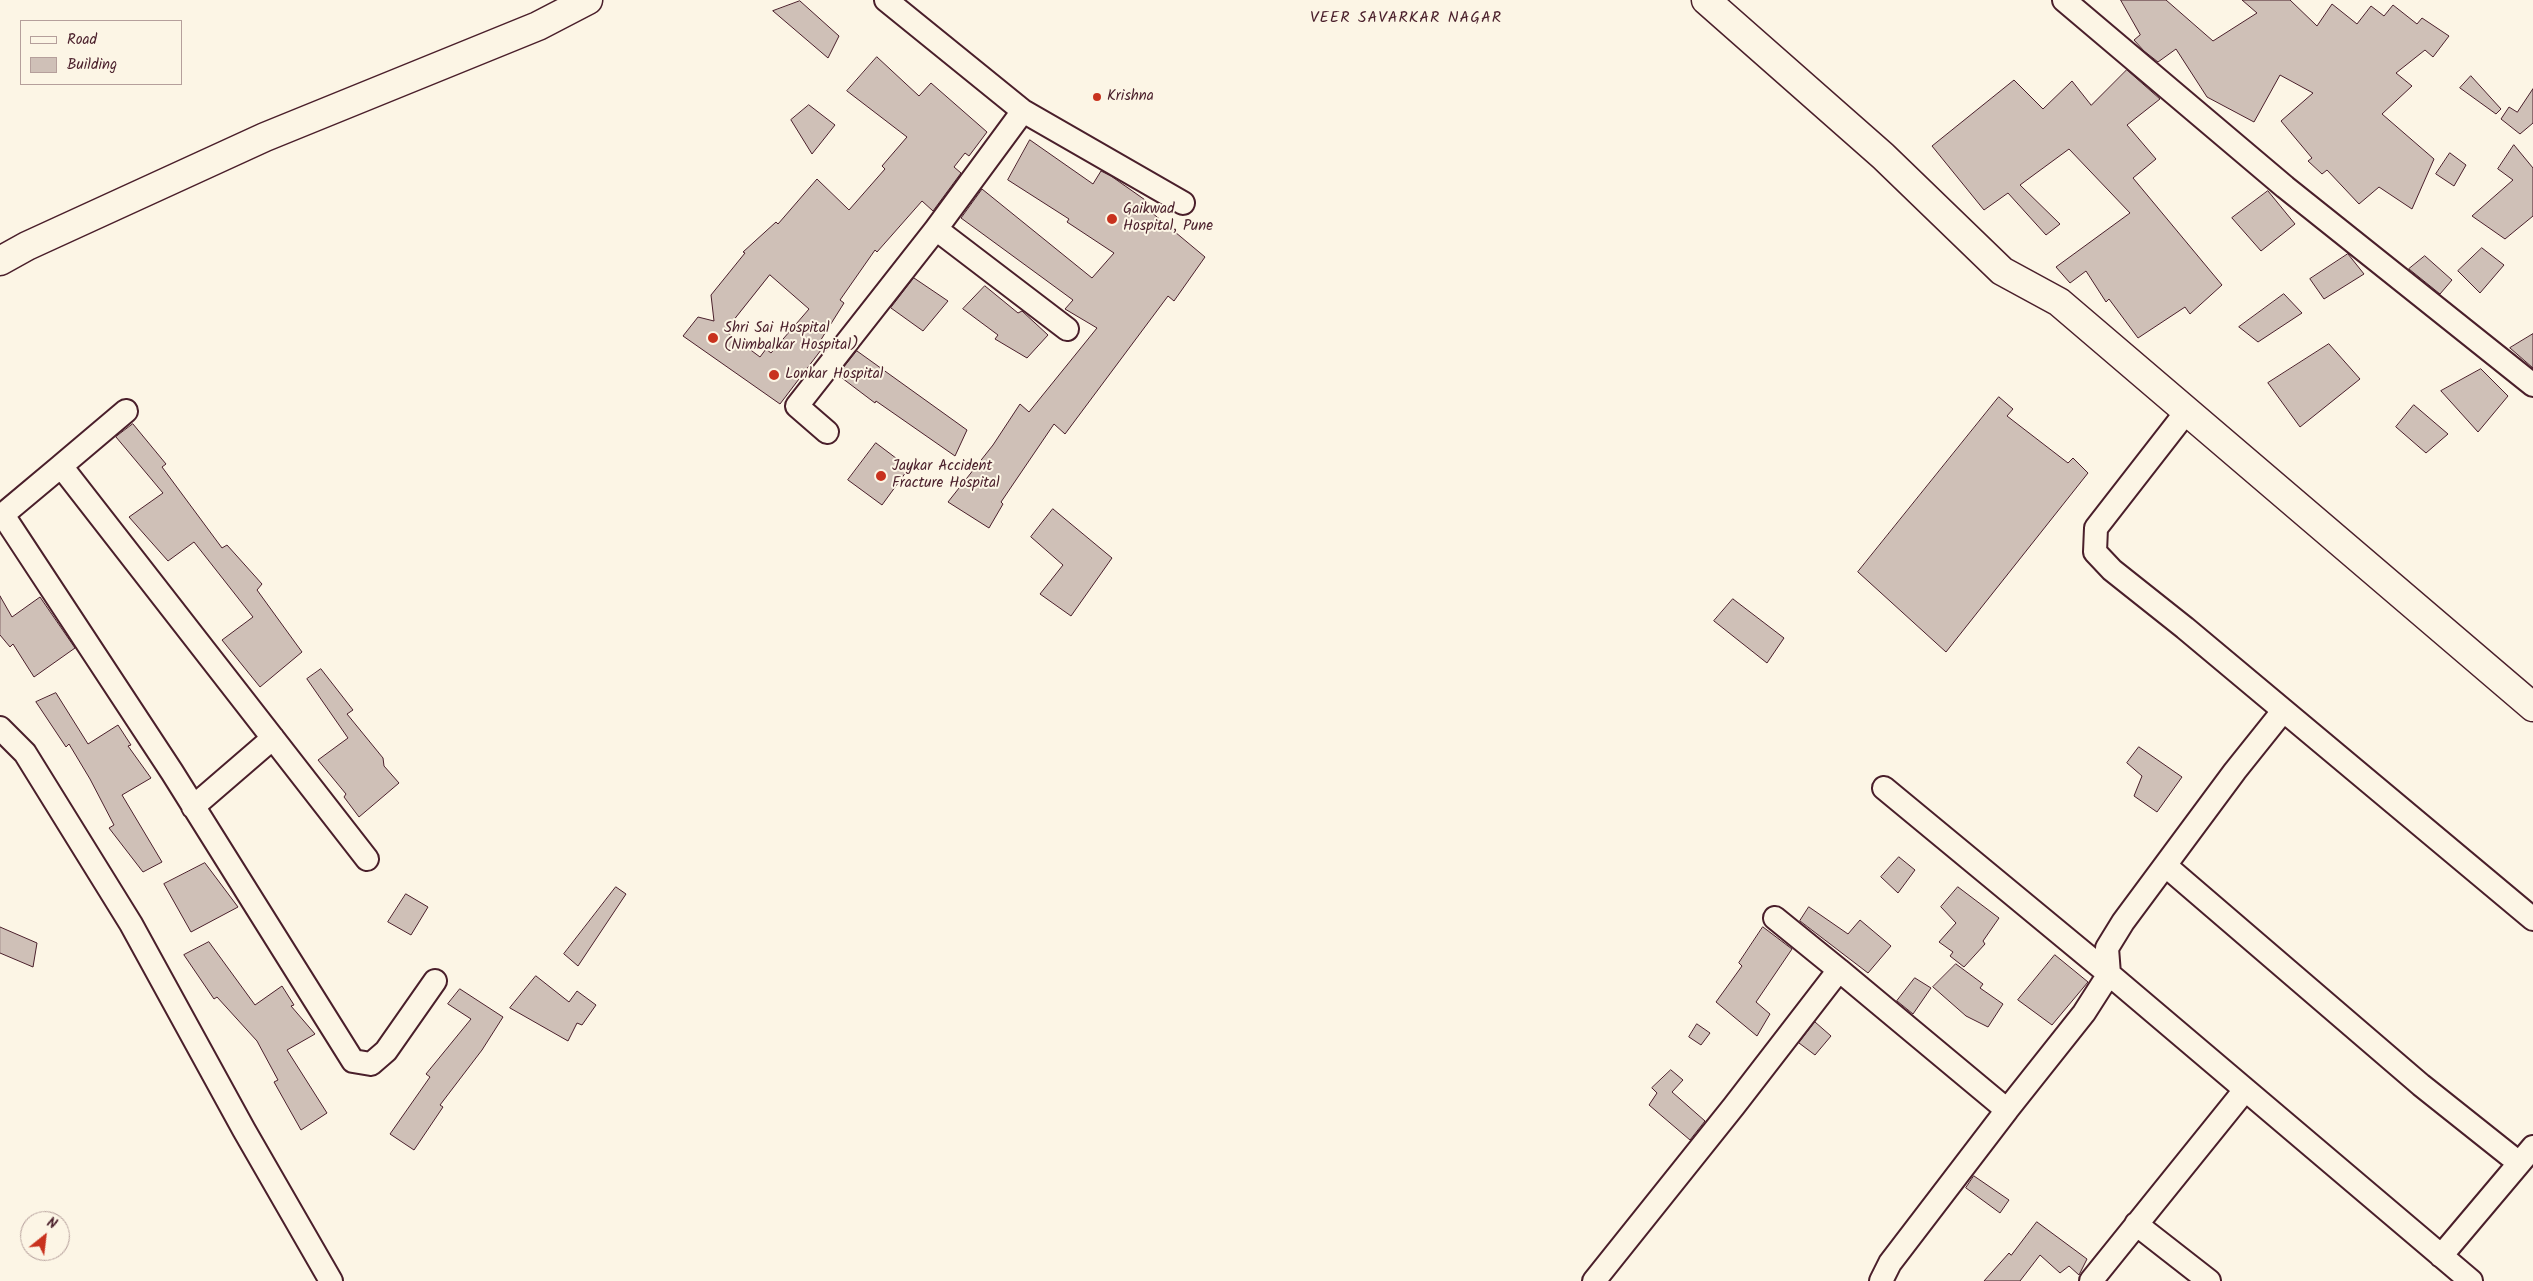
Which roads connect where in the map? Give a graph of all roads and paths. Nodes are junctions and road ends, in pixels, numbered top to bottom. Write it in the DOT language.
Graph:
graph roads {
  1 [pos="588,0"];
  2 [pos="886,0"];
  3 [pos="1706,0"];
  4 [pos="2064,0"];
  5 [pos="1023,111"];
  6 [pos="1183,203"];
  7 [pos="936,229"];
  8 [pos="0,261"];
  9 [pos="1067,329"];
  10 [pos="2533,385"];
  11 [pos="126,411"];
  12 [pos="2187,411"];
  13 [pos="827,432"];
  14 [pos="61,466"];
  15 [pos="2,516"];
  16 [pos="2533,707"];
  17 [pos="2283,710"];
  18 [pos="0,728"];
  19 [pos="273,738"];
  20 [pos="1884,788"];
  21 [pos="193,807"];
  22 [pos="367,860"];
  23 [pos="2166,866"];
  24 [pos="1775,918"];
  25 [pos="2533,919"];
  26 [pos="1839,970"];
  27 [pos="2109,974"];
  28 [pos="435,981"];
  29 [pos="2245,1090"];
  30 [pos="2007,1110"];
  31 [pos="2526,1155"];
  32 [pos="2136,1224"];
  33 [pos="2441,1256"];
  34 [pos="331,1281"];
  35 [pos="1594,1281"];
  36 [pos="1881,1281"];
  37 [pos="2091,1281"];
  38 [pos="2209,1281"];
  39 [pos="2471,1281"];
  1 -- 8 [label="main road"];
  2 -- 5 [label="street"];
  3 -- 12 [label="main road"];
  4 -- 10 [label="street"];
  5 -- 6 [label="street"];
  5 -- 7 [label="street"];
  7 -- 9 [label="street"];
  7 -- 13 [label="street"];
  11 -- 14 [label="street"];
  12 -- 16 [label="main road"];
  12 -- 17 [label="street"];
  14 -- 15 [label="street"];
  14 -- 19 [label="street"];
  15 -- 21 [label="street"];
  17 -- 23 [label="street"];
  17 -- 25 [label="street"];
  18 -- 34 [label="street"];
  19 -- 21 [label="street"];
  19 -- 22 [label="street"];
  20 -- 27 [label="street"];
  21 -- 28 [label="street"];
  23 -- 27 [label="street"];
  23 -- 31 [label="street"];
  24 -- 26 [label="street"];
  26 -- 30 [label="street"];
  26 -- 35 [label="street"];
  27 -- 29 [label="street"];
  27 -- 30 [label="street"];
  29 -- 32 [label="street"];
  29 -- 33 [label="street"];
  30 -- 36 [label="street"];
  31 -- 33 [label="street"];
  32 -- 37 [label="street"];
  32 -- 38 [label="street"];
  33 -- 39 [label="street"];
}
